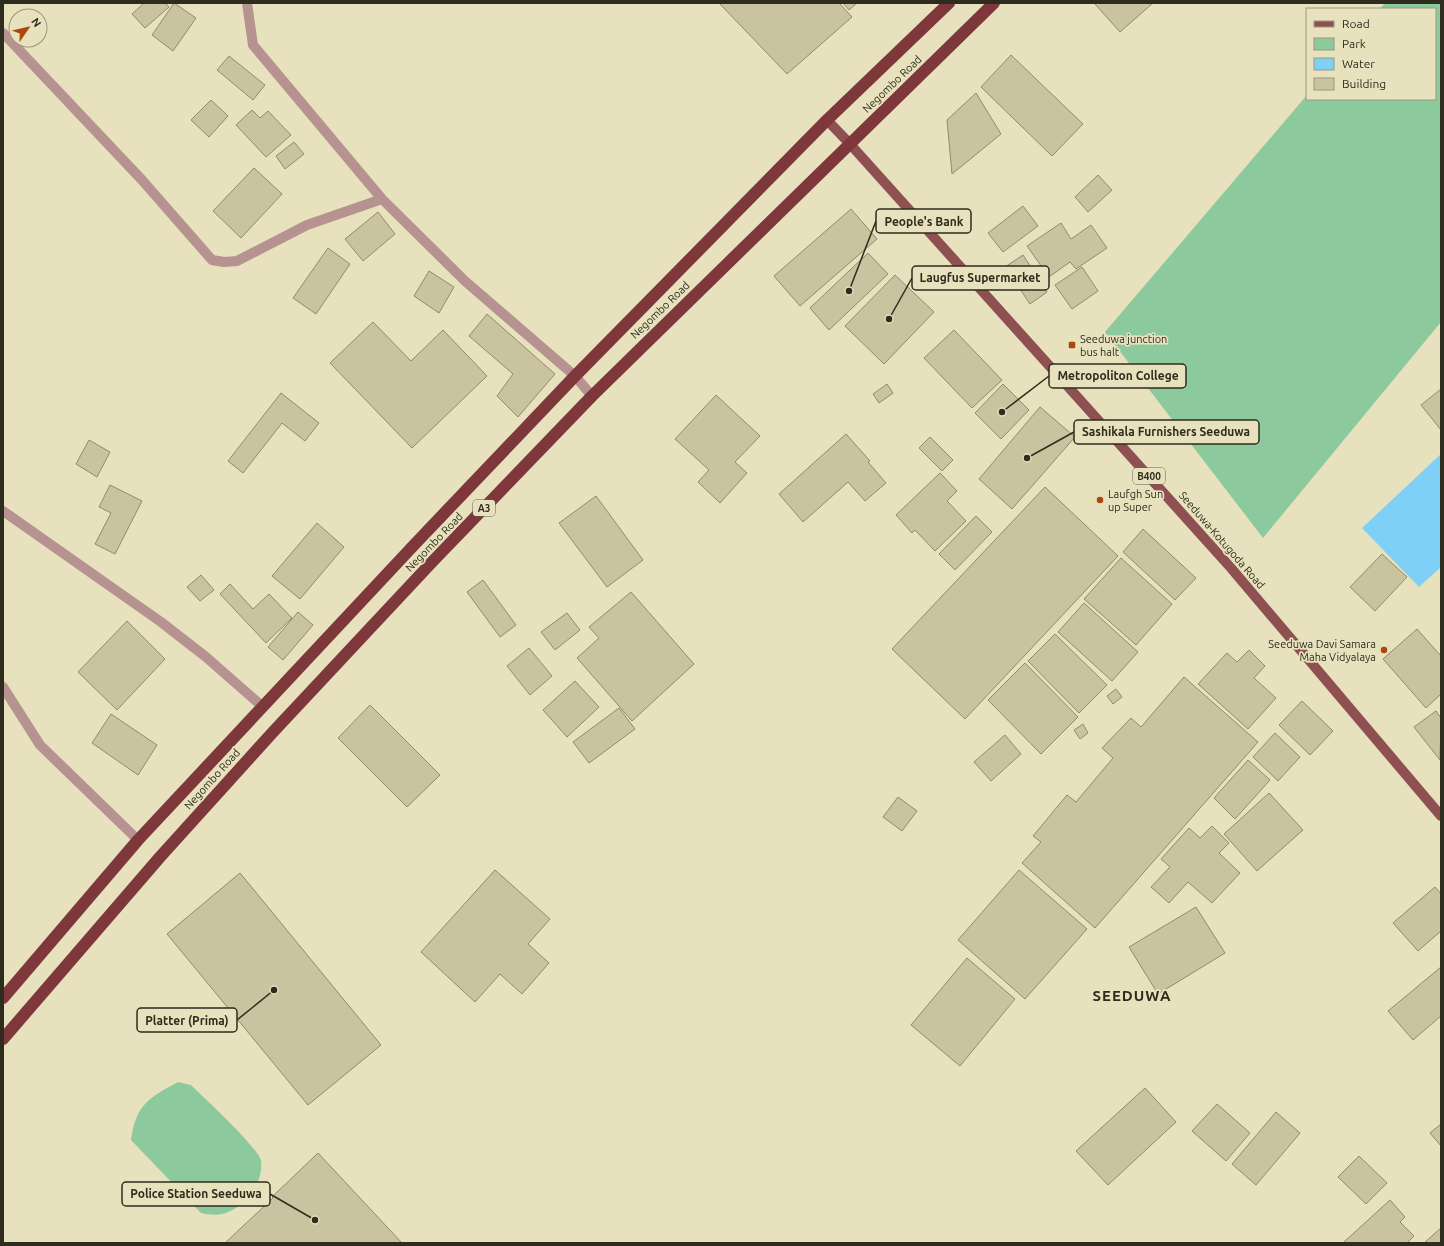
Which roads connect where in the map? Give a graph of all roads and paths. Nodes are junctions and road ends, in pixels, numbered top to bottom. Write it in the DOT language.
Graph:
graph roads {
  1 [pos="247,3"];
  2 [pos="949,3"];
  3 [pos="994,3"];
  4 [pos="3,33"];
  5 [pos="827,120"];
  6 [pos="850,144"];
  7 [pos="382,199"];
  8 [pos="575,376"];
  9 [pos="592,396"];
  10 [pos="3,511"];
  11 [pos="3,687"];
  12 [pos="263,707"];
  13 [pos="1441,816"];
  14 [pos="138,840"];
  15 [pos="3,998"];
  16 [pos="3,1039"];
  1 -- 7 [label="street"];
  2 -- 5 [label="highway, Negombo Road / A3"];
  3 -- 6 [label="highway, Negombo Road / A3"];
  4 -- 7 [label="street"];
  5 -- 6 [label="main road, Seeduwa-Kotugoda Road"];
  5 -- 8 [label="highway, Negombo Road / A3"];
  6 -- 9 [label="highway, Negombo Road / A3"];
  6 -- 13 [label="main road, Seeduwa-Kotugoda Road / B400"];
  7 -- 8 [label="street"];
  8 -- 9 [label="street"];
  8 -- 12 [label="highway, Negombo Road / A3"];
  9 -- 16 [label="highway, Negombo Road / A3"];
  10 -- 12 [label="street"];
  11 -- 14 [label="street"];
  12 -- 14 [label="highway, Negombo Road / A3"];
  14 -- 15 [label="highway, Negombo Road / A3"];
}
